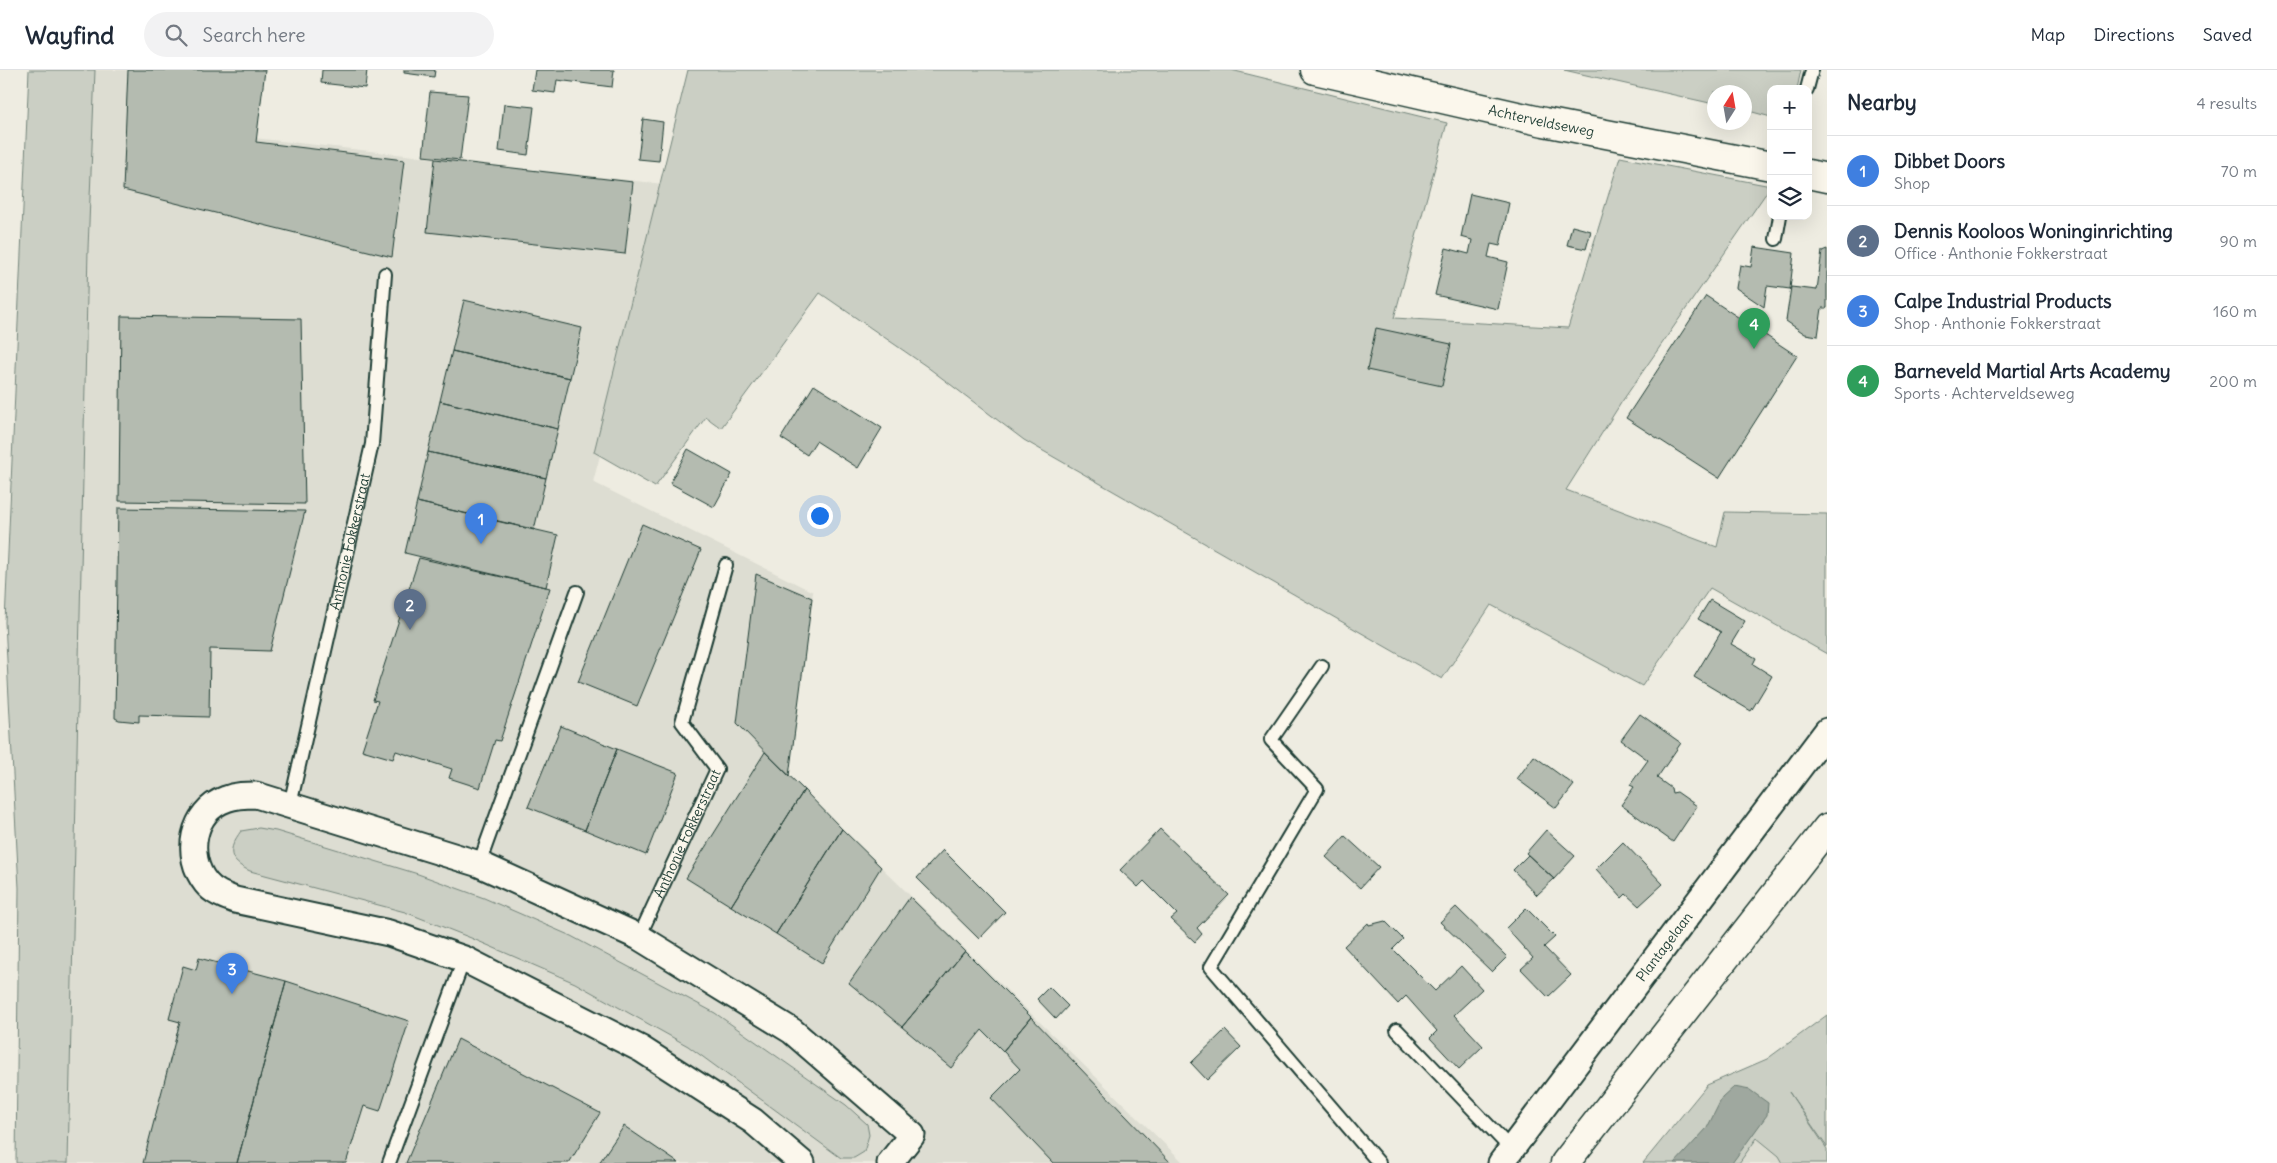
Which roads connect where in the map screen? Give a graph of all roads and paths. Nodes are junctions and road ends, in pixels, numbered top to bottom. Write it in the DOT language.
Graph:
graph roads {
  1 [pos="1315,70"];
  2 [pos="1812,70"];
  3 [pos="1808,85"];
  4 [pos="1767,165"];
  5 [pos="1812,175"];
  6 [pos="1827,178"];
  7 [pos="1779,220"];
  8 [pos="1776,240"];
  9 [pos="385,274"];
  10 [pos="726,565"];
  11 [pos="578,592"];
  12 [pos="1322,666"];
  13 [pos="1827,730"];
  14 [pos="290,805"];
  15 [pos="1827,828"];
  16 [pos="479,864"];
  17 [pos="639,937"];
  18 [pos="464,958"];
  19 [pos="1397,1030"];
  20 [pos="1506,1156"];
  21 [pos="389,1163"];
  22 [pos="802,1163"];
  23 [pos="890,1163"];
  24 [pos="1378,1163"];
  25 [pos="1565,1163"];
  1 -- 4 [label="street, Achterveldseweg"];
  2 -- 3 [label="lane"];
  5 -- 6 [label="street"];
  7 -- 8 [label="lane"];
  9 -- 14 [label="lane, Anthonie Fokkerstraat"];
  10 -- 17 [label="lane, Anthonie Fokkerstraat"];
  11 -- 16 [label="lane"];
  12 -- 24 [label="lane"];
  13 -- 20 [label="street, Plantagelaan"];
  14 -- 16 [label="street"];
  14 -- 18 [label="street"];
  15 -- 25 [label="street"];
  16 -- 17 [label="street"];
  17 -- 23 [label="street"];
  18 -- 21 [label="lane"];
  18 -- 22 [label="street"];
  19 -- 20 [label="lane"];
}
